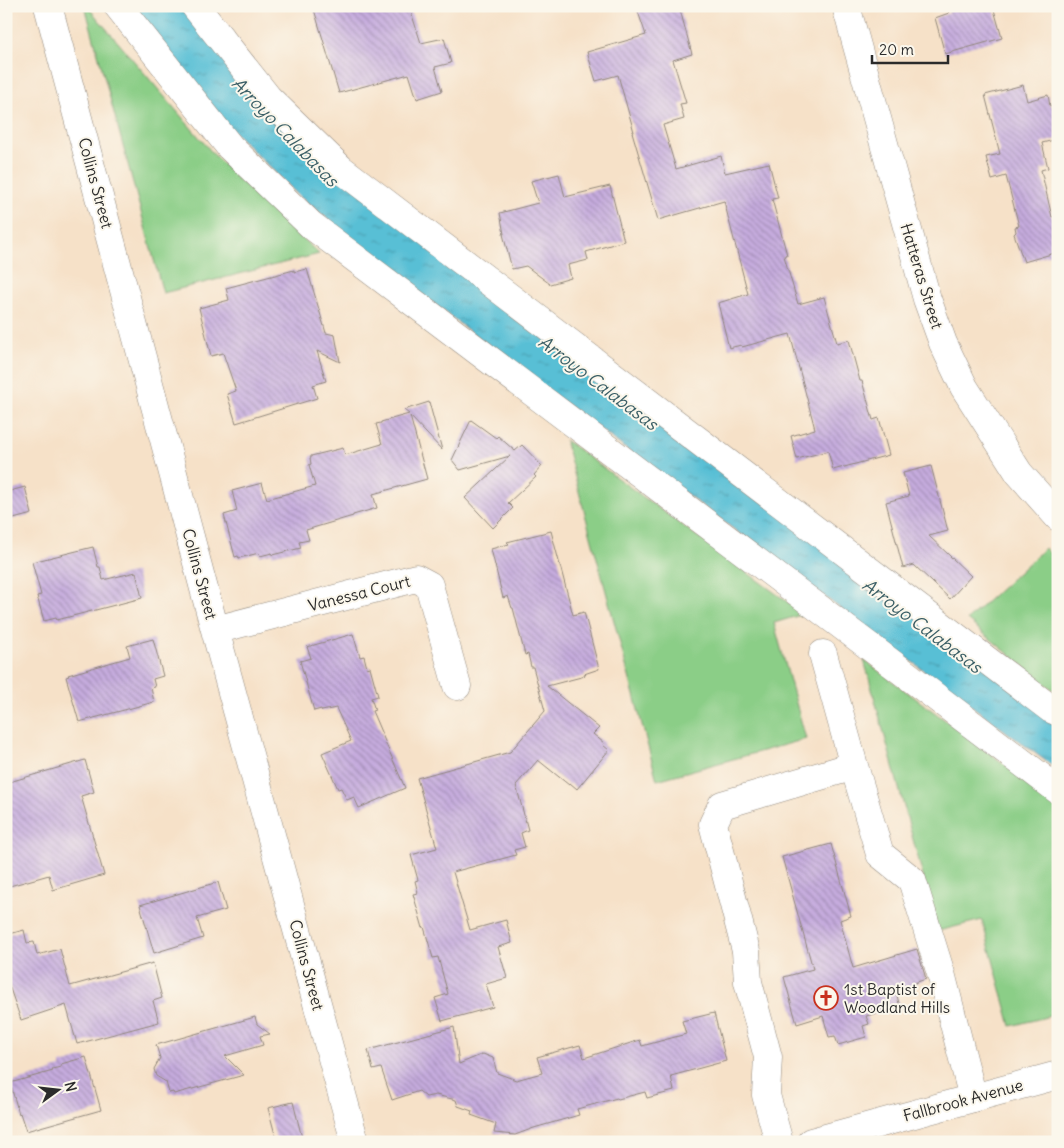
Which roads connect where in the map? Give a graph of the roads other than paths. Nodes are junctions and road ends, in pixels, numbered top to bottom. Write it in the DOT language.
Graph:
graph roads {
  1 [pos="48,6"];
  2 [pos="118,6"];
  3 [pos="195,6"];
  4 [pos="846,6"];
  5 [pos="1058,517"];
  6 [pos="215,630"];
  7 [pos="823,654"];
  8 [pos="457,686"];
  9 [pos="1058,712"];
  10 [pos="854,766"];
  11 [pos="1058,790"];
  12 [pos="1058,1075"];
  13 [pos="973,1098"];
  14 [pos="355,1142"];
  15 [pos="779,1142"];
  16 [pos="811,1142"];
  1 -- 6 [label="street, Collins Street"];
  2 -- 11 [label="street"];
  3 -- 9 [label="street"];
  4 -- 5 [label="street, Hatteras Street"];
  6 -- 8 [label="street, Vanessa Court"];
  6 -- 14 [label="street, Collins Street"];
  7 -- 10 [label="street"];
  10 -- 13 [label="street"];
  10 -- 15 [label="street"];
  12 -- 13 [label="street, Fallbrook Avenue"];
  13 -- 16 [label="street, Fallbrook Avenue"];
}
